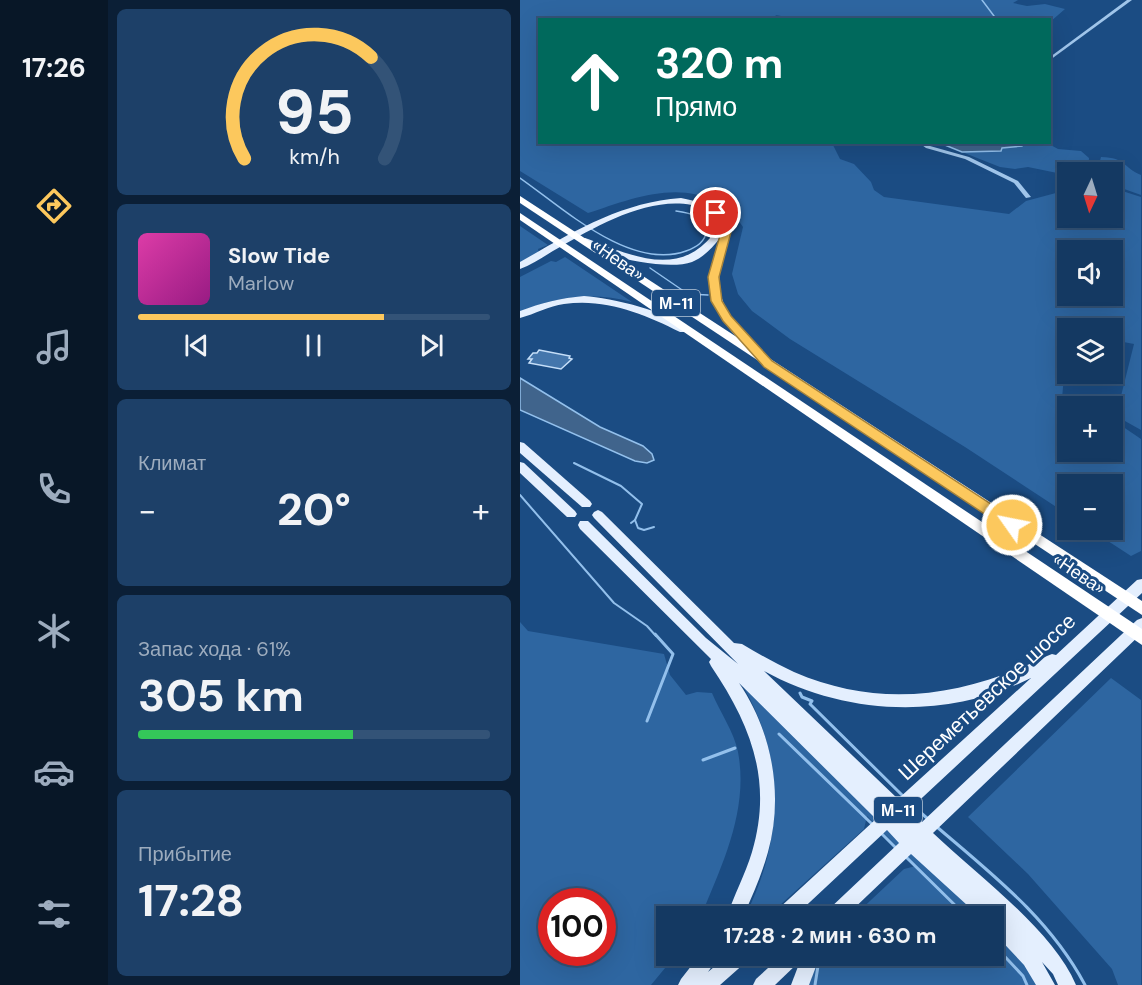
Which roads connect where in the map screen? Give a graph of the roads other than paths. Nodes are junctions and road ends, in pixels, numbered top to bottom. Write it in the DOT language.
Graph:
graph roads {
  1 [pos="1130,0"];
  2 [pos="1051,58"];
  3 [pos="924,144"];
  4 [pos="1028,197"];
  5 [pos="520,199"];
  6 [pos="520,216"];
  7 [pos="605,224"];
  8 [pos="585,241"];
  9 [pos="544,256"];
  10 [pos="520,266"];
  11 [pos="520,273"];
  12 [pos="520,315"];
  13 [pos="687,331"];
  14 [pos="768,364"];
  15 [pos="520,446"];
  16 [pos="520,466"];
  17 [pos="586,504"];
  18 [pos="571,514"];
  19 [pos="598,515"];
  20 [pos="584,525"];
  21 [pos="1140,585"];
  22 [pos="1141,609"];
  23 [pos="1141,624"];
  24 [pos="1141,638"];
  25 [pos="722,641"];
  26 [pos="701,642"];
  27 [pos="1069,650"];
  28 [pos="850,901"];
  29 [pos="740,906"];
  30 [pos="794,906"];
  31 [pos="845,906"];
  32 [pos="846,906"];
  33 [pos="980,906"];
  34 [pos="1004,931"];
  35 [pos="702,966"];
  36 [pos="729,966"];
  37 [pos="782,966"];
  38 [pos="807,966"];
  39 [pos="687,985"];
  40 [pos="708,985"];
  41 [pos="762,985"];
  42 [pos="799,985"];
  43 [pos="1046,985"];
  44 [pos="1067,985"];
  1 -- 2 [label="street"];
  3 -- 4 [label="street"];
  5 -- 8 [label="highway, «Нева» / М-11"];
  6 -- 13 [label="highway, «Нева» / М-11"];
  7 -- 8 [label="main road, М-11"];
  7 -- 9 [label="main road, М-11"];
  7 -- 14 [label="main road, М-11"];
  8 -- 14 [label="highway, «Нева» / М-11"];
  9 -- 10 [label="main road, М-11"];
  9 -- 11 [label="main road, М-11"];
  12 -- 13 [label="main road, М-11"];
  13 -- 24 [label="highway, «Нева» / М-11"];
  14 -- 22 [label="highway, «Нева» / М-11"];
  15 -- 17 [label="main road"];
  16 -- 18 [label="main road"];
  19 -- 25 [label="main road, М-11"];
  20 -- 26 [label="main road, М-11"];
  21 -- 27 [label="main road, Шереметьевское шоссе"];
  23 -- 28 [label="main road"];
  25 -- 27 [label="main road, М-11"];
  25 -- 44 [label="main road, М-11"];
  26 -- 29 [label="main road, М-11"];
  26 -- 33 [label="main road, М-11"];
  27 -- 30 [label="main road, Шереметьевское шоссе"];
  28 -- 31 [label="main road"];
  28 -- 32 [label="main road"];
  34 -- 43 [label="main road"];
  35 -- 39 [label="main road"];
  36 -- 40 [label="main road"];
  37 -- 41 [label="main road"];
  38 -- 42 [label="main road"];
}
